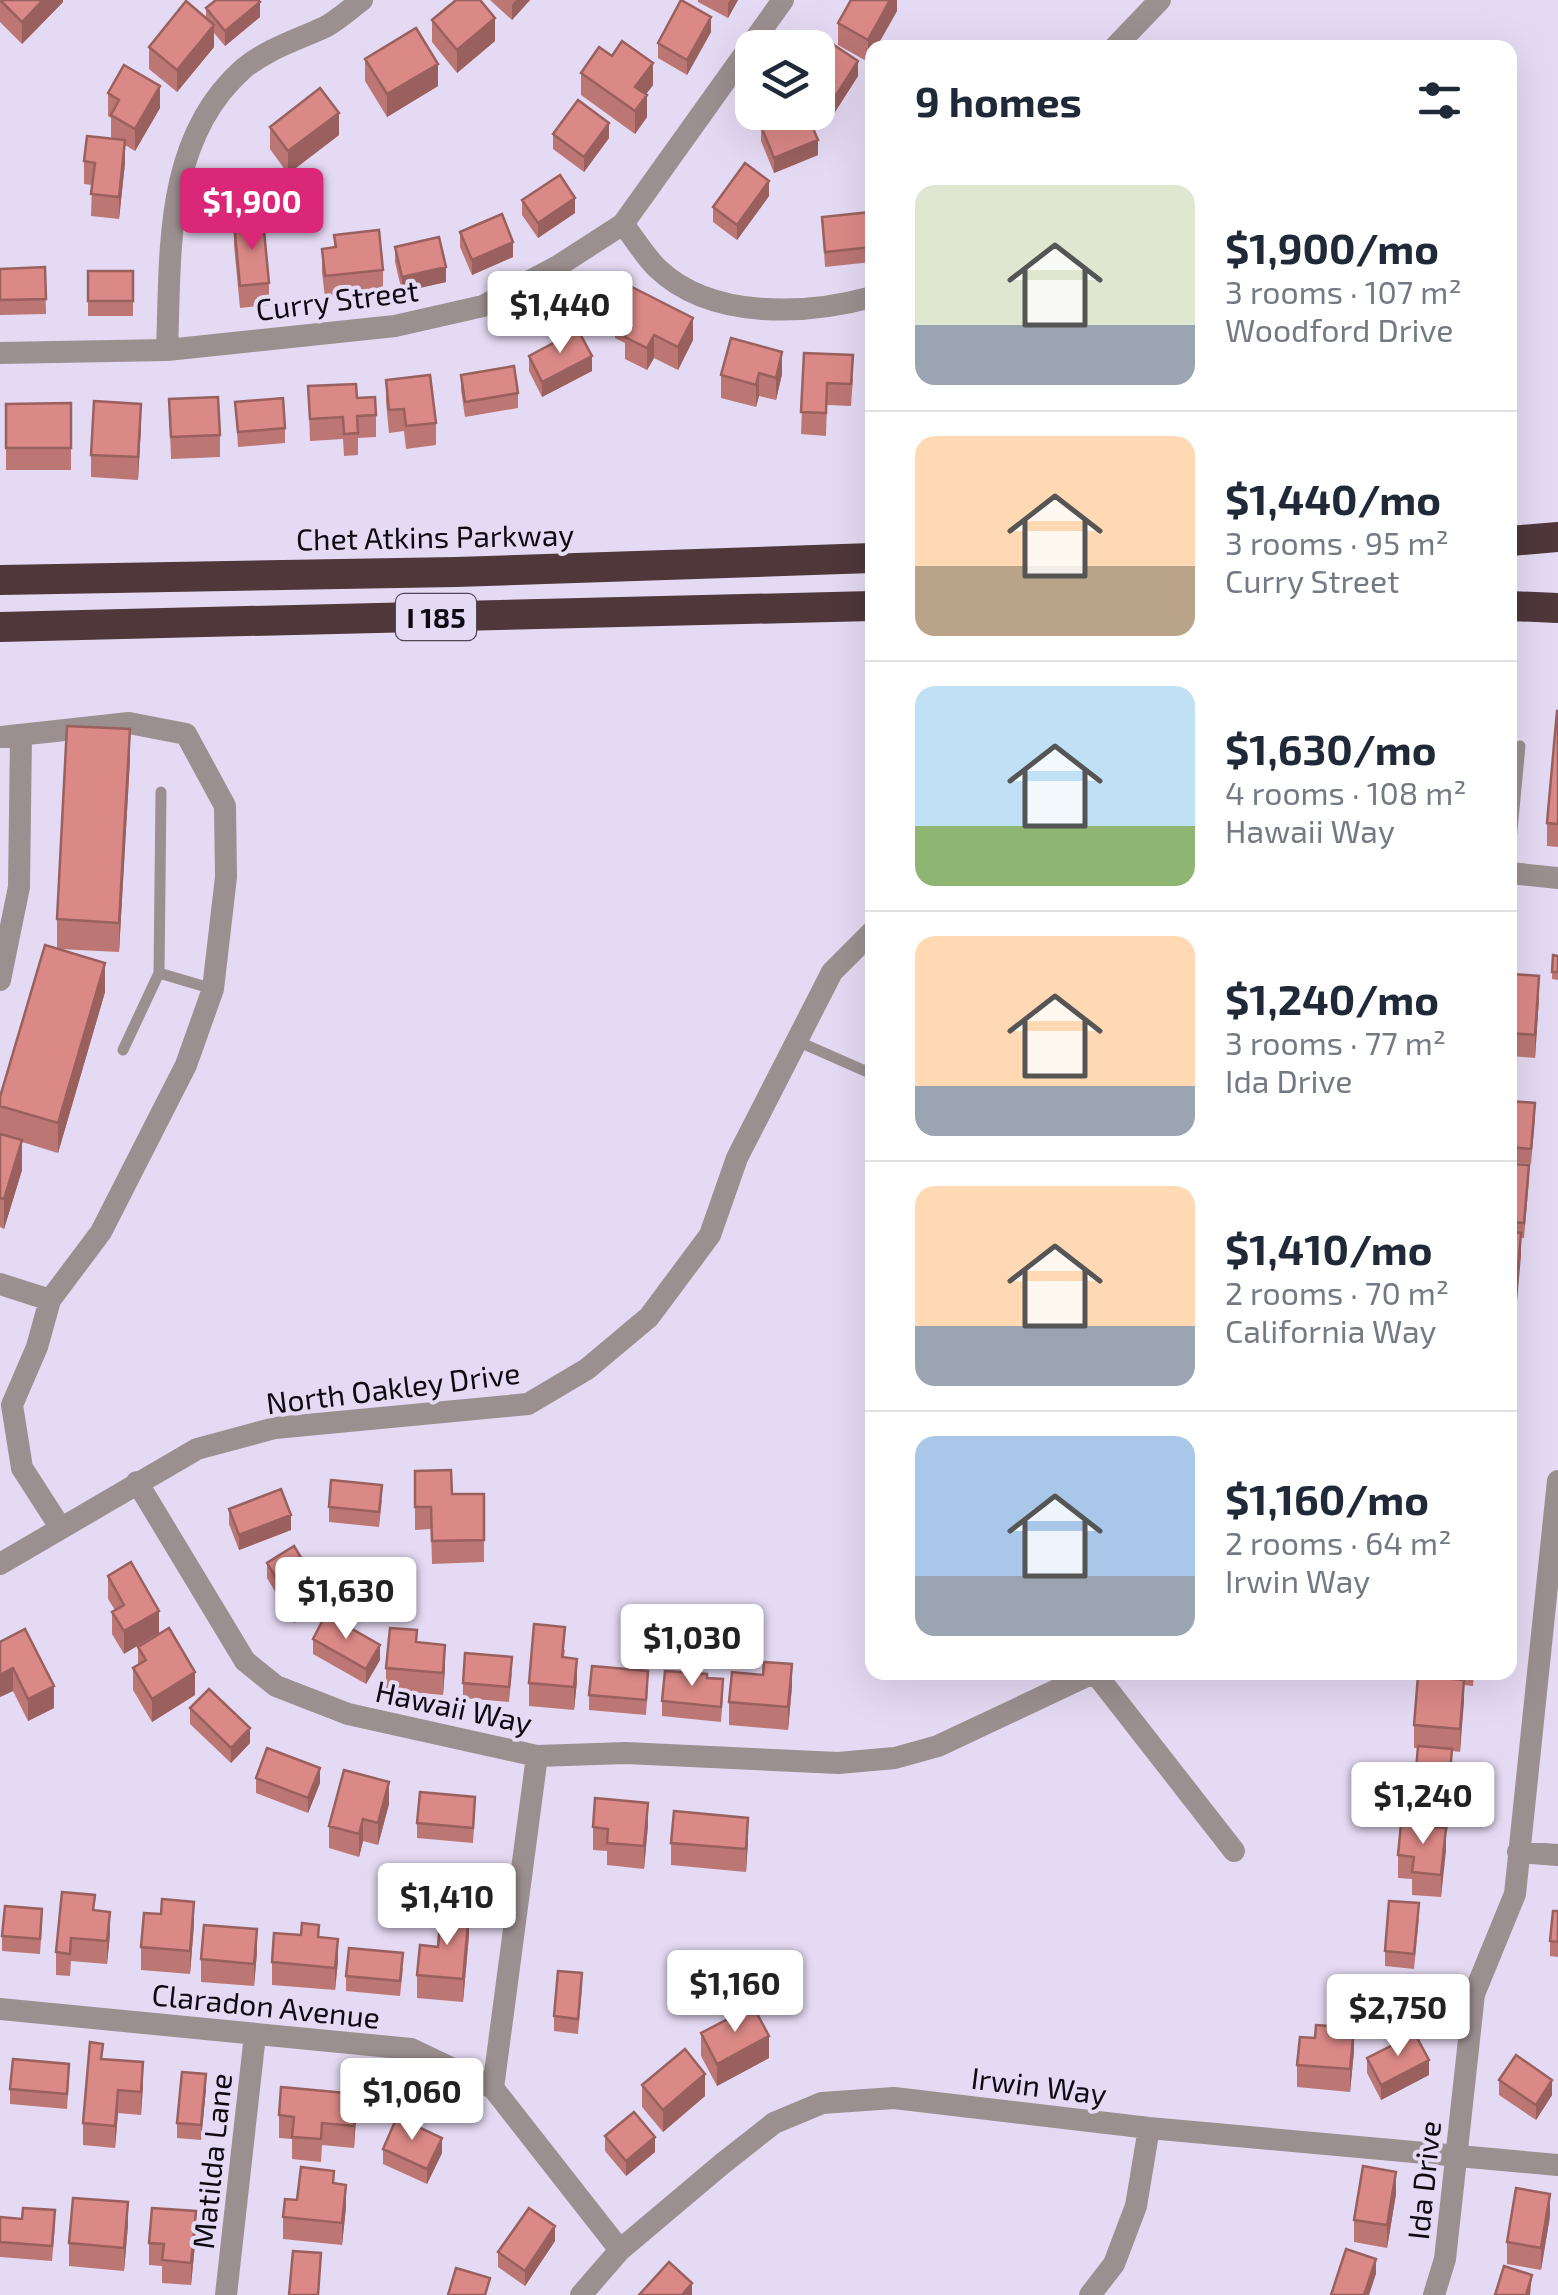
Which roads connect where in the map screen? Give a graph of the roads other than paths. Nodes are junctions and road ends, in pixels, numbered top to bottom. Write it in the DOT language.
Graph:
graph roads {
  1 [pos="362,0"];
  2 [pos="782,0"];
  3 [pos="1160,0"];
  4 [pos="1122,40"];
  5 [pos="623,224"];
  6 [pos="865,299"];
  7 [pos="167,350"];
  8 [pos="0,353"];
  9 [pos="1558,538"];
  10 [pos="1517,543"];
  11 [pos="1517,544"];
  12 [pos="1558,545"];
  13 [pos="865,558"];
  14 [pos="0,580"];
  15 [pos="1558,594"];
  16 [pos="1517,596"];
  17 [pos="865,606"];
  18 [pos="1517,606"];
  19 [pos="1558,608"];
  20 [pos="0,627"];
  21 [pos="11,737"];
  22 [pos="1520,746"];
  23 [pos="1517,778"];
  24 [pos="161,792"];
  25 [pos="1517,873"];
  26 [pos="1558,878"];
  27 [pos="865,939"];
  28 [pos="159,973"];
  29 [pos="0,980"];
  30 [pos="213,989"];
  31 [pos="797,1041"];
  32 [pos="123,1050"];
  33 [pos="865,1071"];
  34 [pos="0,1284"];
  35 [pos="50,1300"];
  36 [pos="1558,1481"];
  37 [pos="137,1482"];
  38 [pos="60,1528"];
  39 [pos="1555,1548"];
  40 [pos="0,1564"];
  41 [pos="1080,1680"];
  42 [pos="1100,1680"];
  43 [pos="537,1756"];
  44 [pos="1234,1850"];
  45 [pos="1518,1852"];
  46 [pos="1558,1855"];
  47 [pos="0,2009"];
  48 [pos="256,2034"];
  49 [pos="492,2088"];
  50 [pos="1149,2128"];
  51 [pos="1456,2158"];
  52 [pos="1558,2165"];
  53 [pos="620,2250"];
  54 [pos="226,2295"];
  55 [pos="581,2295"];
  56 [pos="1090,2295"];
  57 [pos="1434,2295"];
  1 -- 7 [label="street"];
  2 -- 5 [label="street, Curry Street"];
  3 -- 4 [label="street"];
  5 -- 6 [label="street"];
  5 -- 7 [label="street, Curry Street"];
  7 -- 8 [label="street, Curry Street"];
  9 -- 10 [label="highway"];
  11 -- 12 [label="highway"];
  13 -- 14 [label="highway, Chet Atkins Parkway / I 185"];
  15 -- 16 [label="highway"];
  17 -- 20 [label="highway, I 185"];
  18 -- 19 [label="highway"];
  21 -- 29 [label="street"];
  21 -- 30 [label="street"];
  22 -- 23 [label="lane"];
  24 -- 28 [label="lane"];
  25 -- 26 [label="street"];
  27 -- 31 [label="street, North Oakley Drive"];
  28 -- 30 [label="lane"];
  28 -- 32 [label="lane"];
  30 -- 35 [label="street"];
  31 -- 33 [label="lane"];
  31 -- 37 [label="street, North Oakley Drive"];
  34 -- 35 [label="street"];
  35 -- 38 [label="street"];
  36 -- 39 [label="street, Ida Drive"];
  37 -- 38 [label="street, North Oakley Drive"];
  37 -- 43 [label="street, Hawaii Way"];
  38 -- 40 [label="street, North Oakley Drive"];
  39 -- 45 [label="street, Ida Drive"];
  41 -- 43 [label="street, Hawaii Way"];
  42 -- 44 [label="street"];
  43 -- 49 [label="street"];
  45 -- 46 [label="street"];
  45 -- 51 [label="street, Ida Drive"];
  47 -- 48 [label="street, Claradon Avenue"];
  48 -- 49 [label="street, Claradon Avenue"];
  48 -- 54 [label="street, Matilda Lane"];
  49 -- 53 [label="street, Claradon Avenue"];
  50 -- 51 [label="street, Irwin Way"];
  50 -- 53 [label="street, Irwin Way"];
  50 -- 56 [label="street"];
  51 -- 52 [label="street, Irwin Way"];
  51 -- 57 [label="street, Ida Drive"];
  53 -- 55 [label="street, Irwin Way"];
}
